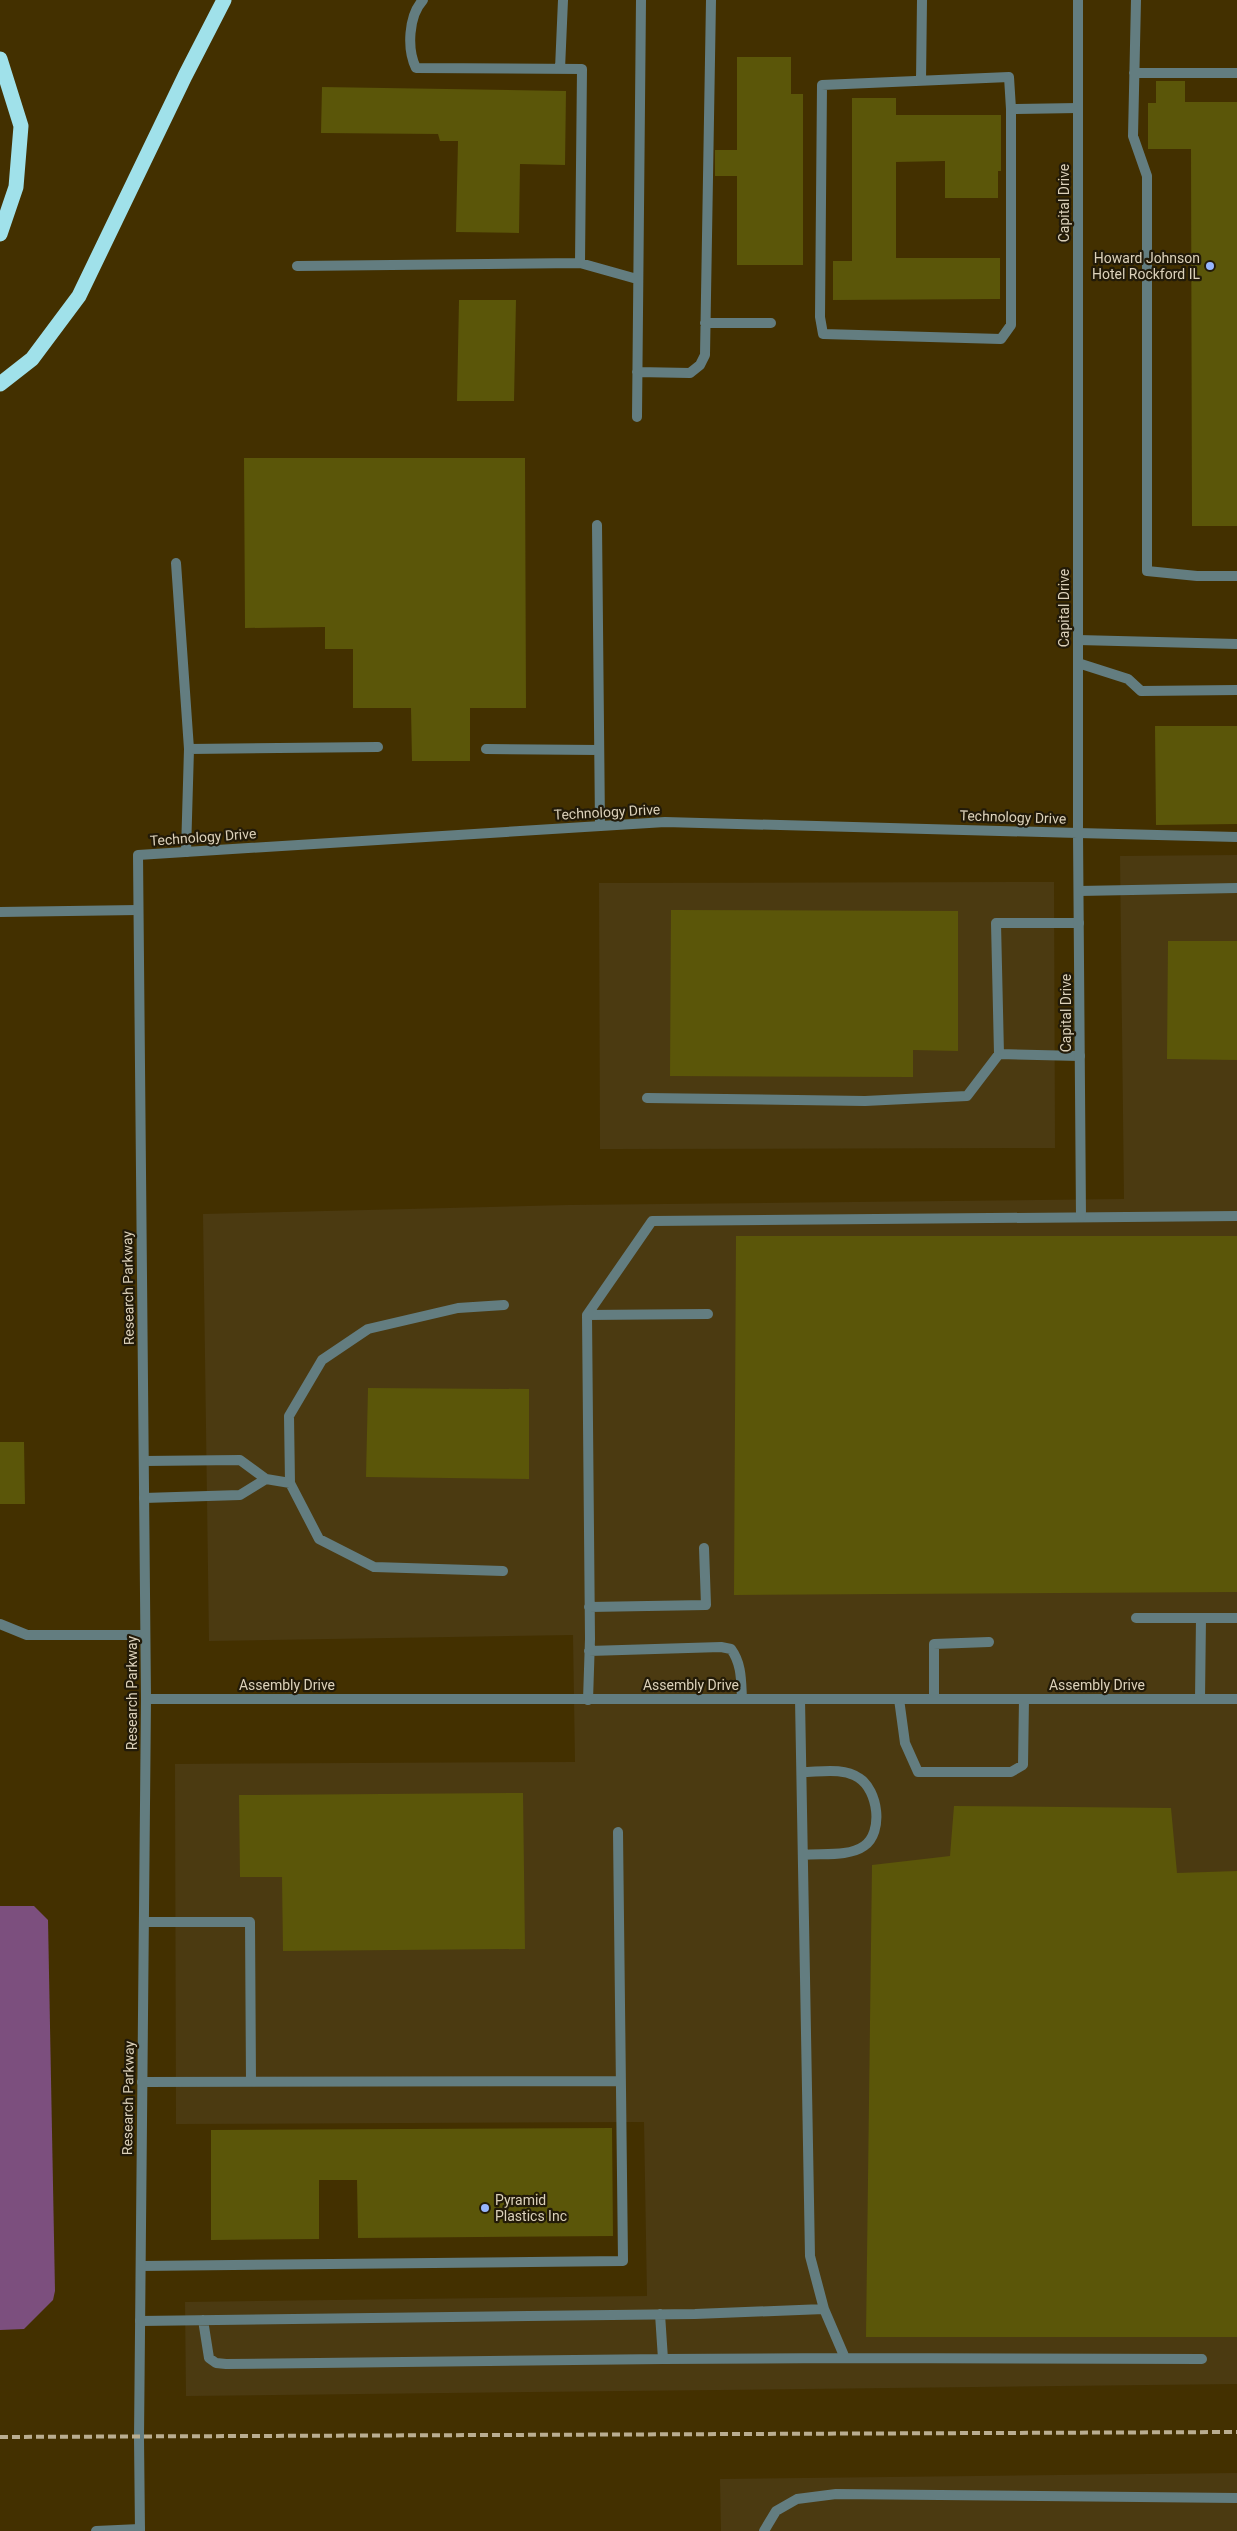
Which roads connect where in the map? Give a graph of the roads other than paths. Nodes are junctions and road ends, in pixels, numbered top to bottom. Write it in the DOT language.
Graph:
graph roads {
  1 [pos="224,0"];
  2 [pos="422,0"];
  3 [pos="563,0"];
  4 [pos="641,0"];
  5 [pos="711,0"];
  6 [pos="922,0"];
  7 [pos="1078,0"];
  8 [pos="1136,0"];
  9 [pos="0,59"];
  10 [pos="560,69"];
  11 [pos="1134,73"];
  12 [pos="1237,73"];
  13 [pos="921,81"];
  14 [pos="1078,108"];
  15 [pos="1011,109"];
  16 [pos="0,234"];
  17 [pos="580,264"];
  18 [pos="297,266"];
  19 [pos="637,279"];
  20 [pos="705,323"];
  21 [pos="771,323"];
  22 [pos="637,372"];
  23 [pos="0,384"];
  24 [pos="637,417"];
  25 [pos="597,525"];
  26 [pos="176,563"];
  27 [pos="1237,576"];
  28 [pos="1078,640"];
  29 [pos="1237,644"];
  30 [pos="1078,663"];
  31 [pos="1237,690"];
  32 [pos="378,747"];
  33 [pos="189,749"];
  34 [pos="486,749"];
  35 [pos="599,750"];
  36 [pos="600,826"];
  37 [pos="1078,833"];
  38 [pos="1237,837"];
  39 [pos="186,852"];
  40 [pos="138,855"];
  41 [pos="1237,888"];
  42 [pos="1078,891"];
  43 [pos="138,910"];
  44 [pos="0,912"];
  45 [pos="1079,923"];
  46 [pos="999,1054"];
  47 [pos="1080,1056"];
  48 [pos="647,1098"];
  49 [pos="1237,1216"];
  50 [pos="1081,1217"];
  51 [pos="504,1305"];
  52 [pos="708,1314"];
  53 [pos="587,1315"];
  54 [pos="144,1461"];
  55 [pos="266,1479"];
  56 [pos="290,1483"];
  57 [pos="144,1498"];
  58 [pos="704,1548"];
  59 [pos="503,1571"];
  60 [pos="589,1608"];
  61 [pos="1136,1618"];
  62 [pos="1201,1618"];
  63 [pos="1237,1618"];
  64 [pos="0,1624"];
  65 [pos="145,1635"];
  66 [pos="989,1642"];
  67 [pos="589,1651"];
  68 [pos="146,1699"];
  69 [pos="742,1699"];
  70 [pos="800,1699"];
  71 [pos="900,1699"];
  72 [pos="934,1699"];
  73 [pos="1024,1699"];
  74 [pos="1200,1699"];
  75 [pos="1237,1699"];
  76 [pos="588,1700"];
  77 [pos="802,1772"];
  78 [pos="618,1832"];
  79 [pos="803,1855"];
  80 [pos="144,1922"];
  81 [pos="620,2080"];
  82 [pos="142,2082"];
  83 [pos="251,2082"];
  84 [pos="140,2266"];
  85 [pos="824,2309"];
  86 [pos="660,2314"];
  87 [pos="203,2320"];
  88 [pos="140,2321"];
  89 [pos="845,2358"];
  90 [pos="663,2359"];
  91 [pos="1202,2359"];
  92 [pos="1237,2498"];
  93 [pos="140,2530"];
  94 [pos="96,2531"];
  95 [pos="764,2531"];
  1 -- 23 [label="highway"];
  2 -- 10 [label="street"];
  3 -- 10 [label="street"];
  4 -- 19 [label="street"];
  5 -- 20 [label="street"];
  6 -- 13 [label="street"];
  7 -- 14 [label="street, Capital Drive"];
  8 -- 11 [label="street"];
  9 -- 16 [label="highway"];
  10 -- 17 [label="street"];
  11 -- 12 [label="street"];
  11 -- 27 [label="street"];
  13 -- 15 [label="street"];
  13 -- 15 [label="street"];
  14 -- 15 [label="street"];
  14 -- 28 [label="street, Capital Drive"];
  17 -- 18 [label="street"];
  17 -- 19 [label="street"];
  19 -- 22 [label="street"];
  20 -- 21 [label="street"];
  20 -- 22 [label="street"];
  22 -- 24 [label="street"];
  25 -- 35 [label="street"];
  26 -- 33 [label="street"];
  28 -- 29 [label="street"];
  28 -- 30 [label="street, Capital Drive"];
  30 -- 31 [label="street"];
  30 -- 37 [label="street, Capital Drive"];
  32 -- 33 [label="street"];
  33 -- 39 [label="street"];
  34 -- 35 [label="street"];
  35 -- 36 [label="street"];
  36 -- 37 [label="street, Technology Drive"];
  36 -- 39 [label="street, Technology Drive"];
  37 -- 38 [label="street, Technology Drive"];
  37 -- 42 [label="street, Capital Drive"];
  39 -- 40 [label="street, Technology Drive"];
  40 -- 43 [label="street, Research Parkway"];
  41 -- 42 [label="street"];
  42 -- 45 [label="street, Capital Drive"];
  43 -- 44 [label="street"];
  43 -- 54 [label="street, Research Parkway"];
  45 -- 46 [label="street"];
  45 -- 47 [label="street, Capital Drive"];
  46 -- 47 [label="street"];
  46 -- 48 [label="street"];
  47 -- 50 [label="street, Capital Drive"];
  49 -- 50 [label="street"];
  50 -- 53 [label="street"];
  51 -- 56 [label="street"];
  52 -- 53 [label="street"];
  53 -- 60 [label="street"];
  54 -- 55 [label="street"];
  54 -- 57 [label="street, Research Parkway"];
  55 -- 56 [label="street"];
  55 -- 57 [label="street"];
  56 -- 59 [label="street"];
  57 -- 65 [label="street, Research Parkway"];
  58 -- 60 [label="street"];
  60 -- 67 [label="street"];
  61 -- 62 [label="street"];
  62 -- 63 [label="street"];
  62 -- 74 [label="street"];
  64 -- 65 [label="street"];
  65 -- 68 [label="street, Research Parkway"];
  66 -- 72 [label="street"];
  67 -- 69 [label="street"];
  67 -- 76 [label="street"];
  68 -- 76 [label="street, Assembly Drive"];
  68 -- 80 [label="street, Research Parkway"];
  69 -- 70 [label="street, Assembly Drive"];
  69 -- 76 [label="street, Assembly Drive"];
  70 -- 71 [label="street, Assembly Drive"];
  70 -- 77 [label="street"];
  71 -- 72 [label="street, Assembly Drive"];
  71 -- 73 [label="street"];
  72 -- 73 [label="street, Assembly Drive"];
  73 -- 74 [label="street, Assembly Drive"];
  74 -- 75 [label="street, Assembly Drive"];
  77 -- 79 [label="street"];
  77 -- 79 [label="street"];
  78 -- 81 [label="street"];
  79 -- 85 [label="street"];
  80 -- 82 [label="street, Research Parkway"];
  80 -- 83 [label="street"];
  81 -- 83 [label="street"];
  81 -- 84 [label="street"];
  82 -- 83 [label="street"];
  82 -- 84 [label="street, Research Parkway"];
  84 -- 88 [label="street, Research Parkway"];
  85 -- 86 [label="street"];
  85 -- 89 [label="street"];
  86 -- 87 [label="street"];
  86 -- 90 [label="street"];
  87 -- 88 [label="street"];
  87 -- 90 [label="street"];
  88 -- 93 [label="street, Research Parkway"];
  89 -- 90 [label="street"];
  89 -- 91 [label="street"];
  92 -- 95 [label="street"];
  93 -- 94 [label="street"];
}
